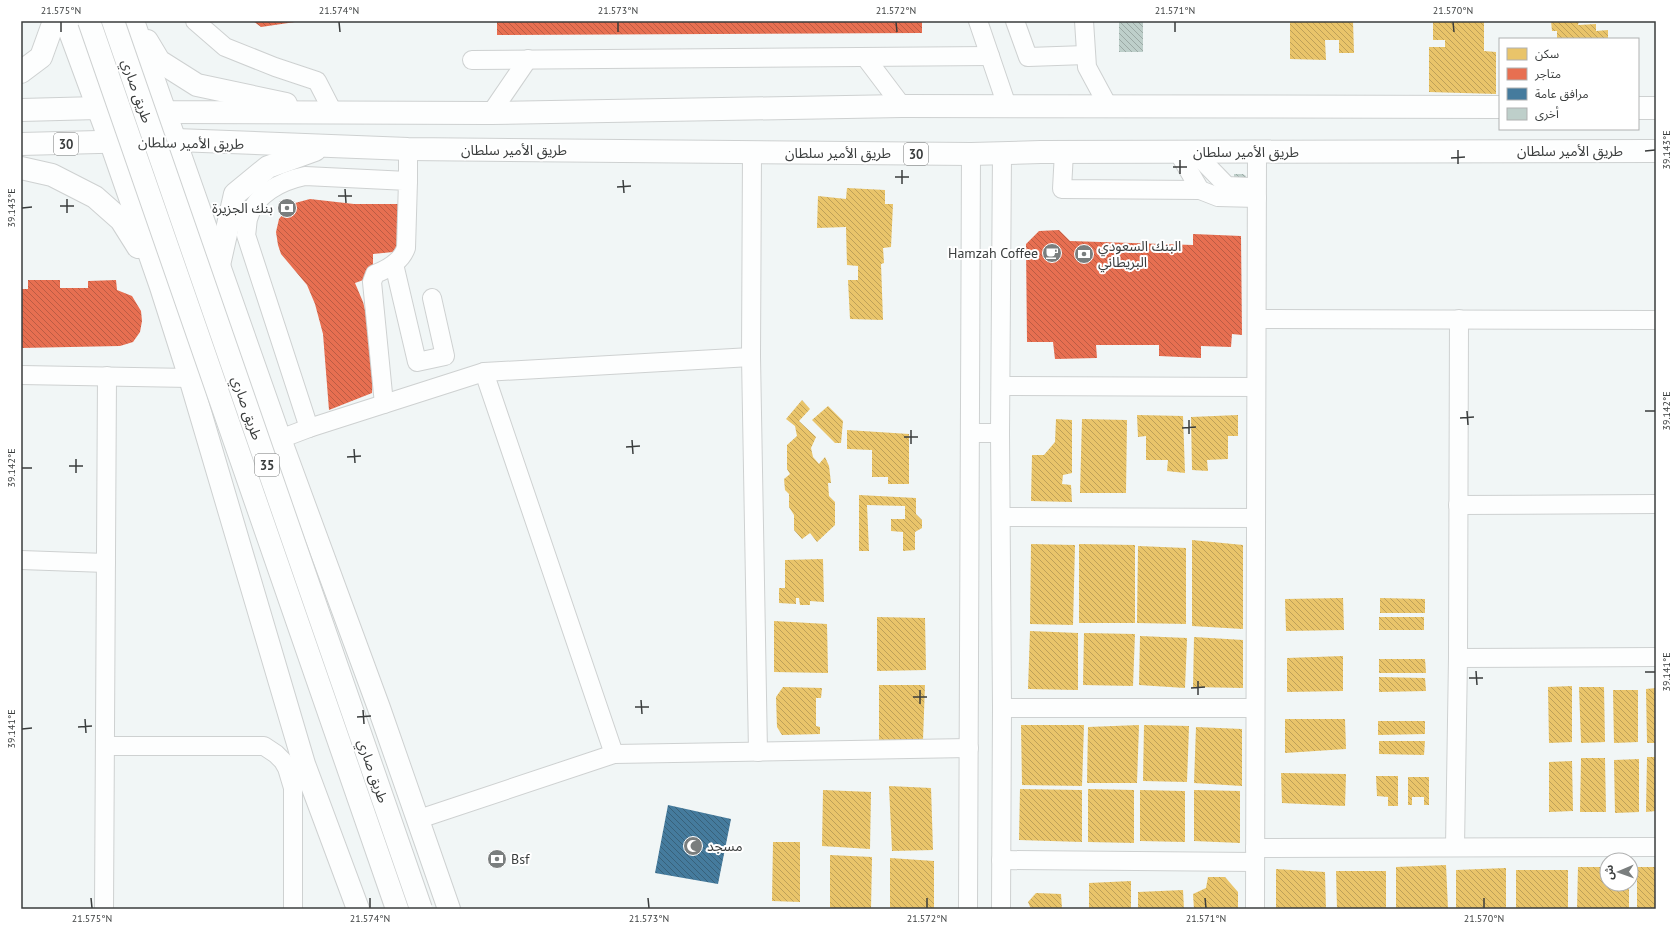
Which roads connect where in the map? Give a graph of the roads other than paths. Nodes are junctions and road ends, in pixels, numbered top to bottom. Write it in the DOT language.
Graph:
graph roads {
  1 [pos="54,21"];
  2 [pos="66,21"];
  3 [pos="75,21"];
  4 [pos="89,21"];
  5 [pos="113,21"];
  6 [pos="121,21"];
  7 [pos="133,21"];
  8 [pos="195,21"];
  9 [pos="978,21"];
  10 [pos="1015,21"];
  11 [pos="1084,21"];
  12 [pos="990,56"];
  13 [pos="865,57"];
  14 [pos="528,59"];
  15 [pos="472,60"];
  16 [pos="1087,61"];
  17 [pos="21,72"];
  18 [pos="902,106"];
  19 [pos="1007,106"];
  20 [pos="1108,106"];
  21 [pos="1499,107"];
  22 [pos="98,108"];
  23 [pos="1639,108"];
  24 [pos="1656,108"];
  25 [pos="21,110"];
  26 [pos="164,112"];
  27 [pos="334,114"];
  28 [pos="492,114"];
  29 [pos="176,140"];
  30 [pos="111,143"];
  31 [pos="21,144"];
  32 [pos="325,146"];
  33 [pos="408,150"];
  34 [pos="1656,151"];
  35 [pos="752,152"];
  36 [pos="1064,152"];
  37 [pos="1186,152"];
  38 [pos="1257,152"];
  39 [pos="1002,153"];
  40 [pos="971,154"];
  41 [pos="21,168"];
  42 [pos="408,181"];
  43 [pos="1200,190"];
  44 [pos="1257,193"];
  45 [pos="394,264"];
  46 [pos="219,265"];
  47 [pos="161,287"];
  48 [pos="432,298"];
  49 [pos="1257,319"];
  50 [pos="1459,319"];
  51 [pos="1656,320"];
  52 [pos="751,357"];
  53 [pos="484,372"];
  54 [pos="21,375"];
  55 [pos="107,376"];
  56 [pos="190,378"];
  57 [pos="1001,386"];
  58 [pos="1256,387"];
  59 [pos="384,404"];
  60 [pos="309,428"];
  61 [pos="970,433"];
  62 [pos="1000,433"];
  63 [pos="280,439"];
  64 [pos="1656,504"];
  65 [pos="1458,505"];
  66 [pos="1002,517"];
  67 [pos="1256,518"];
  68 [pos="21,560"];
  69 [pos="106,563"];
  70 [pos="1656,657"];
  71 [pos="1458,658"];
  72 [pos="1002,708"];
  73 [pos="1255,708"];
  74 [pos="105,746"];
  75 [pos="968,748"];
  76 [pos="758,752"];
  77 [pos="614,754"];
  78 [pos="419,820"];
  79 [pos="1455,847"];
  80 [pos="1656,847"];
  81 [pos="1255,855"];
  82 [pos="1001,860"];
  83 [pos="104,909"];
  84 [pos="293,909"];
  85 [pos="358,909"];
  86 [pos="397,909"];
  87 [pos="421,909"];
  88 [pos="449,909"];
  89 [pos="968,909"];
  90 [pos="1001,909"];
  91 [pos="1255,909"];
  1 -- 17 [label="main road"];
  2 -- 22 [label="main road"];
  3 -- 6 [label="main road"];
  4 -- 86 [label="main road, طريق صاري / 35, bridge"];
  5 -- 87 [label="main road, طريق صاري / 35, bridge"];
  7 -- 26 [label="main road, طريق صاري"];
  7 -- 27 [label="main road"];
  8 -- 27 [label="street"];
  9 -- 12 [label="street"];
  10 -- 16 [label="street"];
  11 -- 16 [label="street"];
  12 -- 13 [label="street"];
  12 -- 19 [label="street"];
  13 -- 14 [label="street"];
  13 -- 18 [label="street"];
  14 -- 15 [label="street"];
  14 -- 28 [label="street"];
  16 -- 20 [label="street"];
  18 -- 19 [label="main road"];
  18 -- 28 [label="main road"];
  19 -- 20 [label="main road"];
  20 -- 21 [label="main road"];
  22 -- 25 [label="main road"];
  22 -- 26 [label="main road"];
  22 -- 30 [label="main road"];
  23 -- 24 [label="main road"];
  26 -- 27 [label="main road"];
  26 -- 29 [label="main road, طريق صاري"];
  27 -- 28 [label="main road"];
  29 -- 30 [label="main road, طريق الأمير سلطان / 30"];
  29 -- 32 [label="main road, طريق الأمير سلطان / 30"];
  29 -- 46 [label="main road, طريق صاري"];
  30 -- 31 [label="main road, طريق الأمير سلطان / 30"];
  30 -- 47 [label="main road"];
  32 -- 33 [label="main road, طريق الأمير سلطان / 30"];
  32 -- 46 [label="main road"];
  33 -- 35 [label="main road, طريق الأمير سلطان / 30"];
  33 -- 42 [label="street"];
  34 -- 38 [label="main road, طريق الأمير سلطان / 30"];
  35 -- 40 [label="main road, طريق الأمير سلطان / 30"];
  35 -- 52 [label="street"];
  36 -- 37 [label="main road, طريق الأمير سلطان / 30"];
  36 -- 39 [label="main road, طريق الأمير سلطان / 30"];
  36 -- 43 [label="street"];
  37 -- 38 [label="main road, طريق الأمير سلطان / 30"];
  37 -- 43 [label="street"];
  37 -- 44 [label="street"];
  38 -- 44 [label="street"];
  39 -- 40 [label="main road, طريق الأمير سلطان / 30"];
  39 -- 57 [label="street"];
  40 -- 61 [label="street"];
  41 -- 47 [label="main road"];
  42 -- 45 [label="street"];
  42 -- 60 [label="street"];
  43 -- 44 [label="street"];
  44 -- 49 [label="street"];
  45 -- 48 [label="street"];
  45 -- 59 [label="street"];
  46 -- 47 [label="main road"];
  46 -- 63 [label="main road"];
  47 -- 56 [label="main road"];
  49 -- 50 [label="street"];
  49 -- 58 [label="street"];
  50 -- 51 [label="street"];
  50 -- 65 [label="street"];
  52 -- 53 [label="street"];
  52 -- 76 [label="street"];
  53 -- 59 [label="street"];
  53 -- 77 [label="street"];
  54 -- 55 [label="street"];
  55 -- 56 [label="street"];
  55 -- 69 [label="street"];
  56 -- 85 [label="main road"];
  57 -- 58 [label="street"];
  57 -- 62 [label="street"];
  58 -- 67 [label="street"];
  59 -- 60 [label="street"];
  60 -- 63 [label="street"];
  61 -- 62 [label="street"];
  61 -- 75 [label="street"];
  62 -- 66 [label="street"];
  63 -- 78 [label="main road"];
  64 -- 65 [label="street"];
  65 -- 71 [label="street"];
  66 -- 67 [label="street"];
  66 -- 72 [label="street"];
  67 -- 73 [label="street"];
  68 -- 69 [label="street"];
  69 -- 74 [label="street"];
  70 -- 71 [label="street"];
  71 -- 79 [label="street"];
  72 -- 73 [label="street"];
  72 -- 82 [label="street"];
  73 -- 81 [label="street"];
  74 -- 83 [label="street"];
  74 -- 84 [label="street"];
  75 -- 76 [label="street"];
  75 -- 89 [label="street"];
  76 -- 77 [label="street"];
  77 -- 78 [label="street"];
  78 -- 88 [label="main road"];
  79 -- 80 [label="street"];
  79 -- 81 [label="street"];
  81 -- 82 [label="street"];
  81 -- 91 [label="street"];
  82 -- 90 [label="street"];
}
